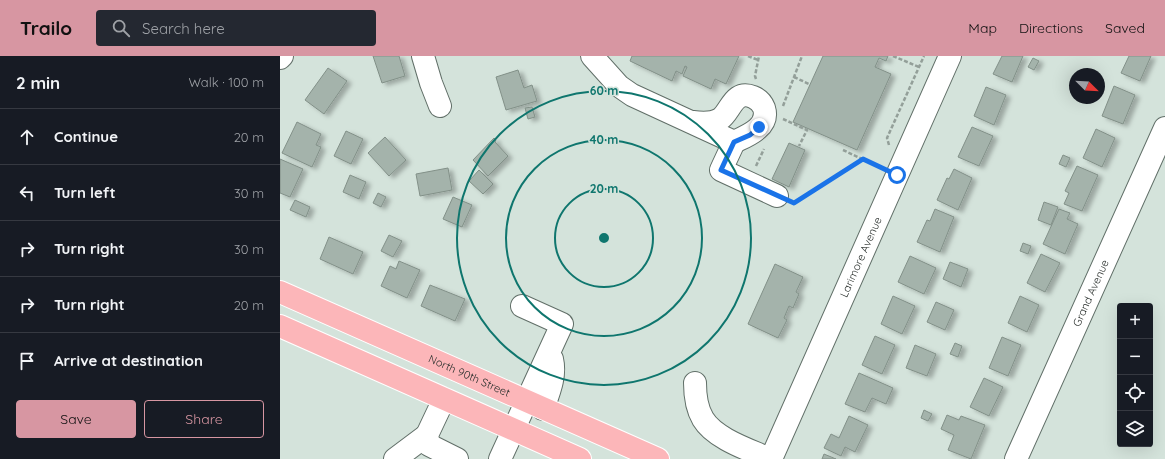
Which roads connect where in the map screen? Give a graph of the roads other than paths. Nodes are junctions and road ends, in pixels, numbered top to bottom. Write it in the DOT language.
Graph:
graph roads {
  1 [pos="423,56"];
  2 [pos="592,56"];
  3 [pos="950,56"];
  4 [pos="440,106"];
  5 [pos="691,122"];
  6 [pos="1165,128"];
  7 [pos="734,142"];
  8 [pos="777,196"];
  9 [pos="280,292"];
  10 [pos="522,306"];
  11 [pos="280,326"];
  12 [pos="695,383"];
  13 [pos="444,399"];
  14 [pos="535,405"];
  15 [pos="514,430"];
  16 [pos="427,448"];
  17 [pos="395,459"];
  18 [pos="457,459"];
  19 [pos="500,459"];
  20 [pos="580,459"];
  21 [pos="658,459"];
  22 [pos="771,459"];
  23 [pos="1016,459"];
  1 -- 4 [label="street"];
  2 -- 5 [label="street"];
  3 -- 22 [label="street, Larimore Avenue"];
  5 -- 7 [label="street"];
  5 -- 7 [label="street"];
  6 -- 23 [label="street, Grand Avenue"];
  7 -- 8 [label="street"];
  9 -- 14 [label="main road, North 90th Street"];
  10 -- 14 [label="street"];
  11 -- 13 [label="main road"];
  12 -- 22 [label="street"];
  13 -- 15 [label="main road"];
  13 -- 16 [label="street"];
  14 -- 15 [label="street"];
  14 -- 21 [label="main road, North 90th Street"];
  15 -- 19 [label="street"];
  15 -- 20 [label="main road"];
  16 -- 17 [label="street"];
  16 -- 18 [label="street"];
}
